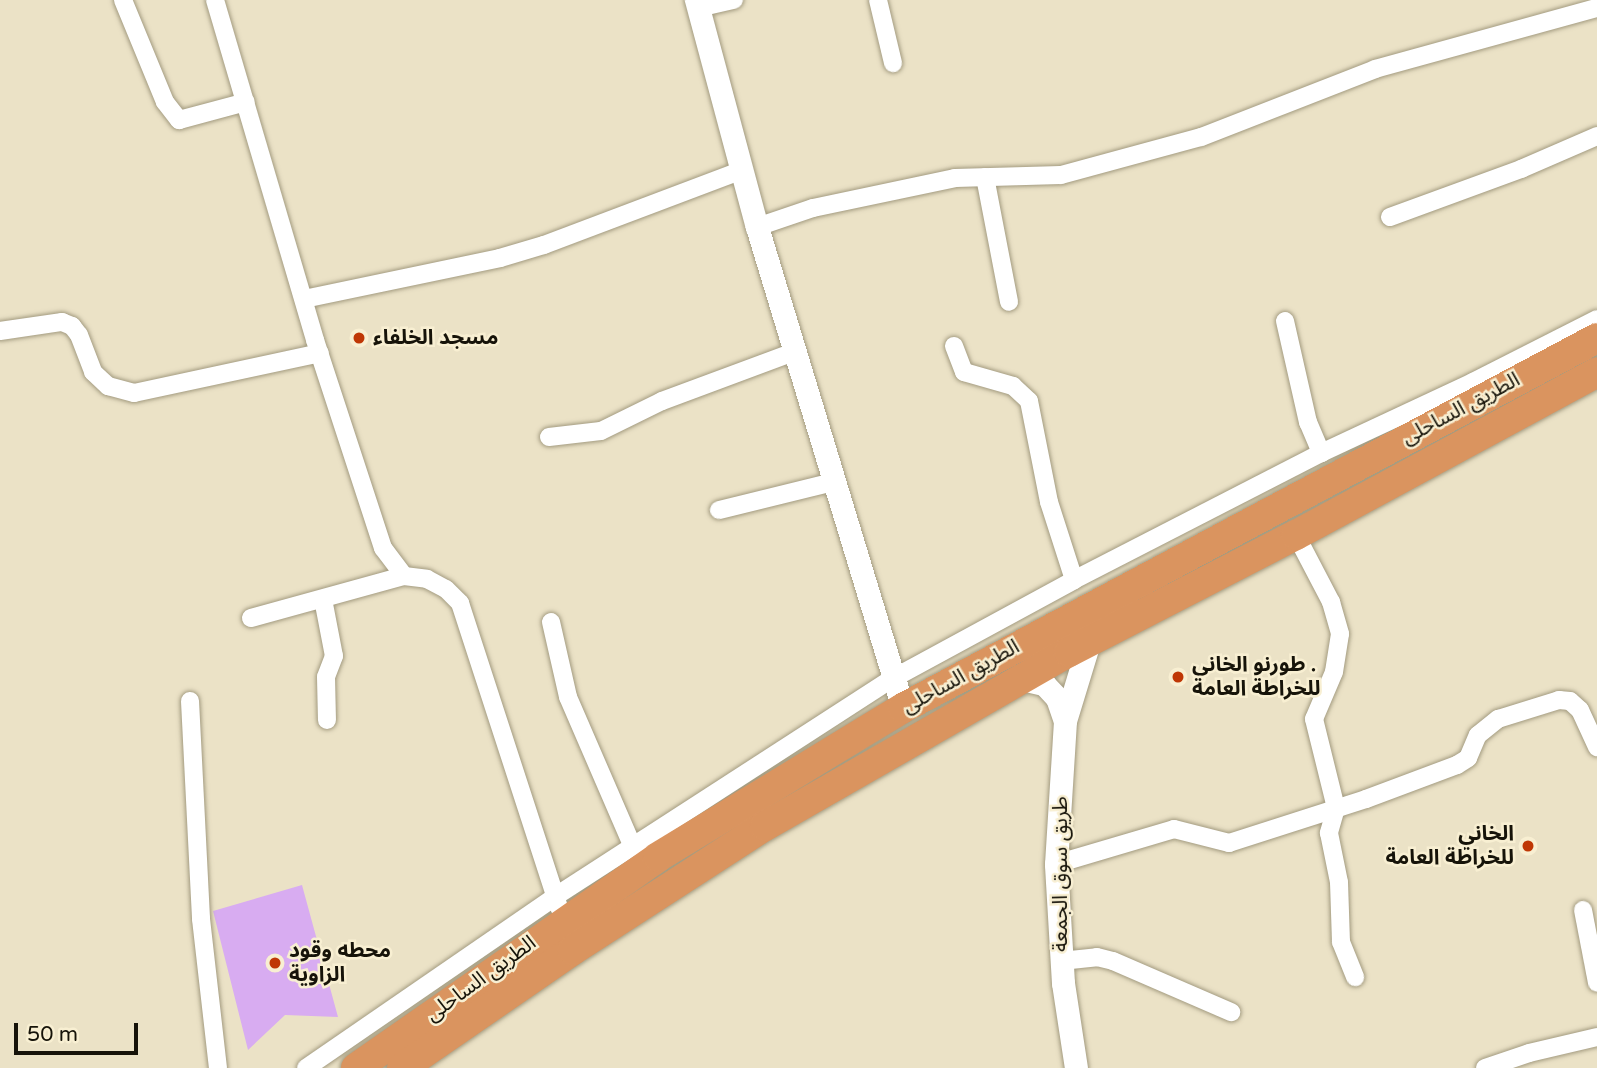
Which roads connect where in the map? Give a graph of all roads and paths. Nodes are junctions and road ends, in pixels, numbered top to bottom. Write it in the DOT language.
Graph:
graph roads {
  1 [pos="123,0"];
  2 [pos="215,0"];
  3 [pos="734,0"];
  4 [pos="878,0"];
  5 [pos="697,4"];
  6 [pos="1597,8"];
  7 [pos="892,63"];
  8 [pos="246,102"];
  9 [pos="1597,136"];
  10 [pos="742,170"];
  11 [pos="985,177"];
  12 [pos="1390,217"];
  13 [pos="757,227"];
  14 [pos="304,299"];
  15 [pos="1009,302"];
  16 [pos="1597,319"];
  17 [pos="1285,321"];
  18 [pos="0,331"];
  19 [pos="1597,338"];
  20 [pos="954,346"];
  21 [pos="794,352"];
  22 [pos="320,353"];
  23 [pos="1597,372"];
  24 [pos="1499,389"];
  25 [pos="1514,416"];
  26 [pos="548,437"];
  27 [pos="1321,453"];
  28 [pos="833,482"];
  29 [pos="719,510"];
  30 [pos="1296,535"];
  31 [pos="404,576"];
  32 [pos="1074,580"];
  33 [pos="324,598"];
  34 [pos="251,618"];
  35 [pos="551,622"];
  36 [pos="1089,642"];
  37 [pos="892,679"];
  38 [pos="1021,679"];
  39 [pos="190,701"];
  40 [pos="903,708"];
  41 [pos="327,720"];
  42 [pos="1065,721"];
  43 [pos="1597,747"];
  44 [pos="1336,808"];
  45 [pos="633,847"];
  46 [pos="1056,864"];
  47 [pos="560,908"];
  48 [pos="1583,910"];
  49 [pos="573,950"];
  50 [pos="1061,961"];
  51 [pos="1355,977"];
  52 [pos="1597,983"];
  53 [pos="1231,1012"];
  54 [pos="1597,1037"];
  55 [pos="218,1068"];
  56 [pos="306,1068"];
  57 [pos="356,1068"];
  58 [pos="402,1068"];
  59 [pos="1076,1068"];
  60 [pos="1485,1068"];
  1 -- 8 [label="street"];
  2 -- 8 [label="street"];
  3 -- 5 [label="street"];
  4 -- 7 [label="street"];
  5 -- 10 [label="street"];
  6 -- 11 [label="street"];
  8 -- 14 [label="street"];
  9 -- 12 [label="street"];
  10 -- 13 [label="street"];
  10 -- 14 [label="street"];
  11 -- 13 [label="street"];
  11 -- 15 [label="street"];
  13 -- 21 [label="street"];
  14 -- 22 [label="street"];
  16 -- 27 [label="street"];
  17 -- 27 [label="street"];
  18 -- 22 [label="street"];
  19 -- 24 [label="highway, الطريق الساحلى"];
  20 -- 32 [label="street"];
  21 -- 26 [label="street"];
  21 -- 28 [label="street"];
  22 -- 31 [label="street"];
  23 -- 25 [label="highway, الطريق الساحلى"];
  24 -- 25 [label="highway"];
  24 -- 40 [label="highway, الطريق الساحلى"];
  25 -- 30 [label="highway, الطريق الساحلى"];
  27 -- 32 [label="street"];
  28 -- 29 [label="street"];
  28 -- 37 [label="street"];
  30 -- 36 [label="highway, الطريق الساحلى"];
  30 -- 44 [label="street"];
  31 -- 33 [label="street"];
  31 -- 47 [label="street"];
  32 -- 37 [label="street"];
  33 -- 34 [label="street"];
  33 -- 41 [label="street"];
  35 -- 45 [label="street"];
  36 -- 38 [label="highway, الطريق الساحلى"];
  36 -- 42 [label="street, طريق سوق الجمعة"];
  37 -- 40 [label="street"];
  37 -- 45 [label="street"];
  38 -- 42 [label="street, طريق سوق الجمعة"];
  38 -- 49 [label="highway, الطريق الساحلى"];
  39 -- 55 [label="street"];
  40 -- 47 [label="highway, الطريق الساحلى"];
  42 -- 46 [label="street, طريق سوق الجمعة"];
  43 -- 44 [label="street"];
  44 -- 46 [label="street"];
  44 -- 51 [label="street"];
  45 -- 47 [label="street"];
  46 -- 50 [label="street, طريق سوق الجمعة"];
  47 -- 49 [label="street"];
  47 -- 56 [label="street"];
  47 -- 57 [label="highway, الطريق الساحلى"];
  48 -- 52 [label="street"];
  49 -- 58 [label="highway, الطريق الساحلى"];
  50 -- 53 [label="street"];
  50 -- 59 [label="street, طريق سوق الجمعة"];
  54 -- 60 [label="street"];
}
